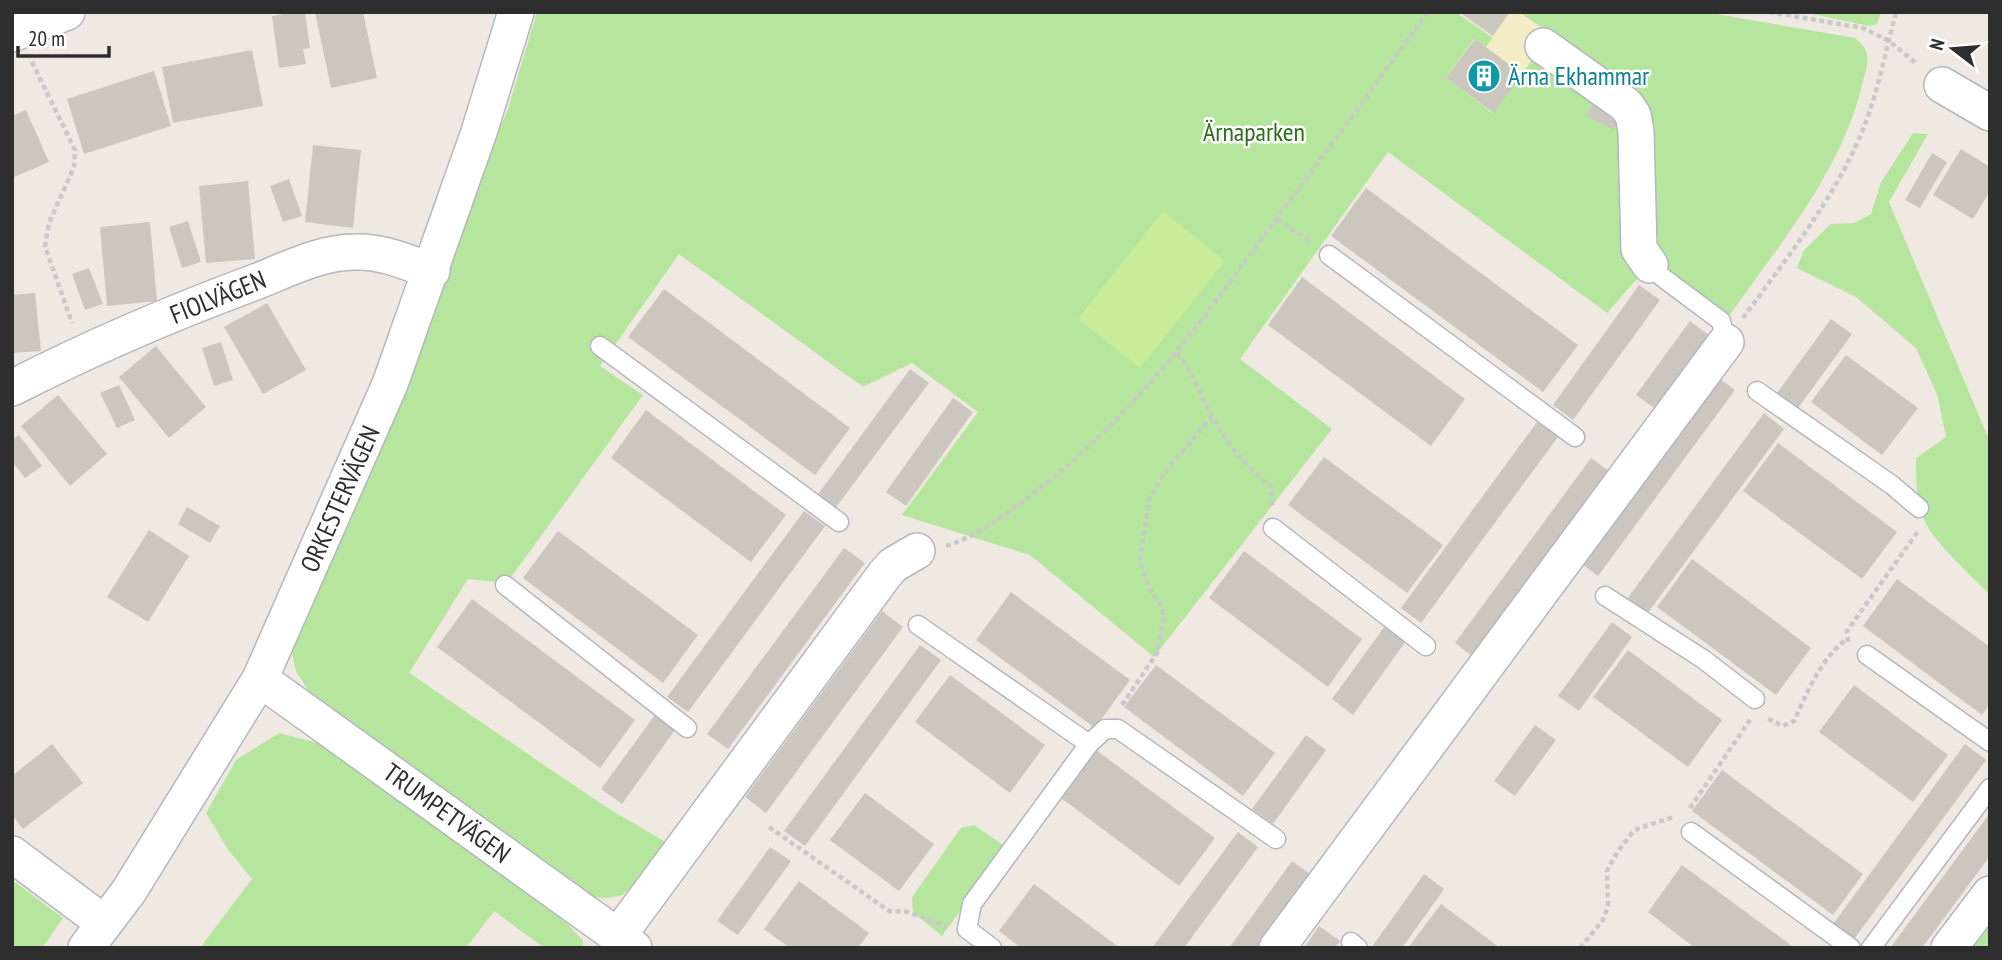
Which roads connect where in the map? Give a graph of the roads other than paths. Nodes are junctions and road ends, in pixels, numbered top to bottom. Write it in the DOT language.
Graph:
graph roads {
  1 [pos="67,12"];
  2 [pos="516,12"];
  3 [pos="15,33"];
  4 [pos="1543,46"];
  5 [pos="1942,85"];
  6 [pos="1990,113"];
  7 [pos="1329,255"];
  8 [pos="1650,265"];
  9 [pos="432,271"];
  10 [pos="1726,342"];
  11 [pos="600,346"];
  12 [pos="12,388"];
  13 [pos="1757,391"];
  14 [pos="1574,437"];
  15 [pos="1919,508"];
  16 [pos="839,522"];
  17 [pos="1273,528"];
  18 [pos="917,551"];
  19 [pos="505,585"];
  20 [pos="1605,596"];
  21 [pos="918,625"];
  22 [pos="1426,646"];
  23 [pos="1867,655"];
  24 [pos="260,679"];
  25 [pos="1754,702"];
  26 [pos="688,728"];
  27 [pos="1990,742"];
  28 [pos="1090,744"];
  29 [pos="1990,788"];
  30 [pos="1691,832"];
  31 [pos="1276,839"];
  32 [pos="12,854"];
  33 [pos="1990,894"];
  34 [pos="95,936"];
  35 [pos="620,944"];
  36 [pos="992,948"];
  37 [pos="1277,948"];
  38 [pos="1851,948"];
  39 [pos="1871,948"];
  40 [pos="1949,948"];
  1 -- 3 [label="street"];
  2 -- 9 [label="street, ORKESTERVÄGEN"];
  4 -- 8 [label="street"];
  5 -- 6 [label="street"];
  7 -- 14 [label="lane"];
  8 -- 10 [label="lane"];
  9 -- 12 [label="street, FIOLVÄGEN"];
  9 -- 24 [label="street, ORKESTERVÄGEN"];
  10 -- 37 [label="street"];
  11 -- 16 [label="lane"];
  13 -- 15 [label="lane"];
  17 -- 22 [label="lane"];
  18 -- 35 [label="street"];
  19 -- 26 [label="lane"];
  20 -- 25 [label="lane"];
  21 -- 28 [label="lane"];
  23 -- 27 [label="lane"];
  24 -- 34 [label="street, ORKESTERVÄGEN"];
  24 -- 35 [label="street, TRUMPETVÄGEN"];
  28 -- 31 [label="lane"];
  28 -- 36 [label="lane"];
  29 -- 39 [label="lane"];
  30 -- 38 [label="lane"];
  32 -- 34 [label="street"];
  33 -- 40 [label="street"];
}
